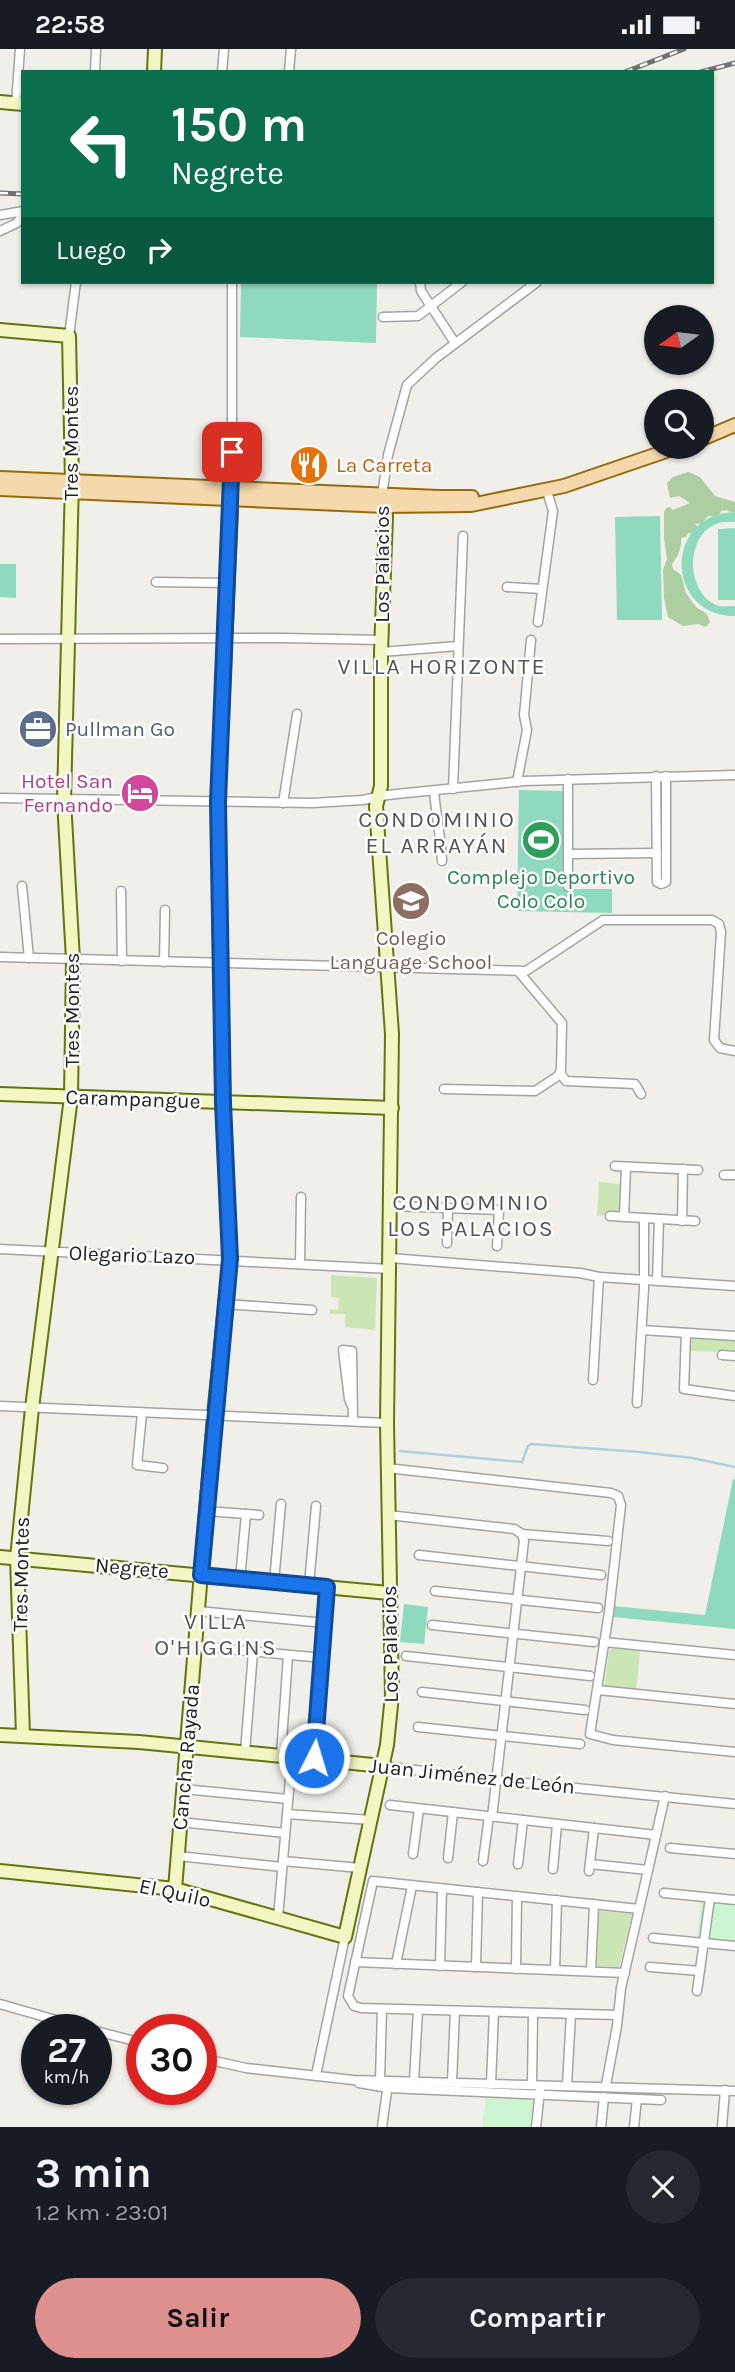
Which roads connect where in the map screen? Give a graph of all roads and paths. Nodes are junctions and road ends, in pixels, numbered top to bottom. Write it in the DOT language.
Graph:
graph roads {
  1 [pos="20,49"];
  2 [pos="96,49"];
  3 [pos="155,49"];
  4 [pos="224,49"];
  5 [pos="291,49"];
  6 [pos="95,70"];
  7 [pos="153,70"];
  8 [pos="222,70"];
  9 [pos="289,70"];
  10 [pos="0,102"];
  11 [pos="19,104"];
  12 [pos="21,213"];
  13 [pos="0,215"];
  14 [pos="21,216"];
  15 [pos="0,231"];
  16 [pos="76,284"];
  17 [pos="232,284"];
  18 [pos="420,284"];
  19 [pos="459,284"];
  20 [pos="534,284"];
  21 [pos="430,307"];
  22 [pos="383,317"];
  23 [pos="0,330"];
  24 [pos="69,335"];
  25 [pos="455,343"];
  26 [pos="735,425"];
  27 [pos="735,431"];
  28 [pos="718,433"];
  29 [pos="714,434"];
  30 [pos="645,459"];
  31 [pos="0,478"];
  32 [pos="72,486"];
  33 [pos="0,489"];
  34 [pos="547,491"];
  35 [pos="231,493"];
  36 [pos="383,500"];
  37 [pos="463,536"];
  38 [pos="156,582"];
  39 [pos="228,583"];
  40 [pos="507,587"];
  41 [pos="541,589"];
  42 [pos="538,622"];
  43 [pos="0,639"];
  44 [pos="67,639"];
  45 [pos="226,639"];
  46 [pos="531,640"];
  47 [pos="382,646"];
  48 [pos="458,646"];
  49 [pos="297,715"];
  50 [pos="735,775"];
  51 [pos="656,776"];
  52 [pos="666,776"];
  53 [pos="568,779"];
  54 [pos="517,782"];
  55 [pos="453,789"];
  56 [pos="434,791"];
  57 [pos="378,797"];
  58 [pos="0,798"];
  59 [pos="65,800"];
  60 [pos="218,802"];
  61 [pos="283,803"];
  62 [pos="657,853"];
  63 [pos="568,854"];
  64 [pos="442,861"];
  65 [pos="568,886"];
  66 [pos="22,887"];
  67 [pos="121,891"];
  68 [pos="165,910"];
  69 [pos="0,957"];
  70 [pos="29,958"];
  71 [pos="73,960"];
  72 [pos="122,961"];
  73 [pos="164,962"];
  74 [pos="220,963"];
  75 [pos="388,967"];
  76 [pos="518,971"];
  77 [pos="735,1051"];
  78 [pos="560,1073"];
  79 [pos="444,1089"];
  80 [pos="0,1094"];
  81 [pos="641,1094"];
  82 [pos="71,1097"];
  83 [pos="223,1103"];
  84 [pos="392,1108"];
  85 [pos="615,1166"];
  86 [pos="626,1167"];
  87 [pos="683,1169"];
  88 [pos="698,1170"];
  89 [pos="723,1175"];
  90 [pos="735,1175"];
  91 [pos="301,1197"];
  92 [pos="391,1206"];
  93 [pos="448,1208"];
  94 [pos="610,1216"];
  95 [pos="624,1217"];
  96 [pos="644,1219"];
  97 [pos="659,1219"];
  98 [pos="682,1221"];
  99 [pos="695,1221"];
  100 [pos="447,1243"];
  101 [pos="497,1246"];
  102 [pos="0,1249"];
  103 [pos="51,1252"];
  104 [pos="230,1259"];
  105 [pos="300,1264"];
  106 [pos="390,1264"];
  107 [pos="600,1277"];
  108 [pos="644,1280"];
  109 [pos="657,1281"];
  110 [pos="735,1286"];
  111 [pos="226,1304"];
  112 [pos="312,1310"];
  113 [pos="642,1330"];
  114 [pos="686,1333"];
  115 [pos="735,1336"];
  116 [pos="722,1355"];
  117 [pos="735,1356"];
  118 [pos="593,1380"];
  119 [pos="735,1397"];
  120 [pos="637,1403"];
  121 [pos="0,1406"];
  122 [pos="352,1406"];
  123 [pos="32,1408"];
  124 [pos="142,1413"];
  125 [pos="214,1415"];
  126 [pos="353,1421"];
  127 [pos="387,1423"];
  128 [pos="163,1468"];
  129 [pos="387,1468"];
  130 [pos="281,1504"];
  131 [pos="316,1506"];
  132 [pos="206,1511"];
  133 [pos="246,1514"];
  134 [pos="259,1515"];
  135 [pos="388,1515"];
  136 [pos="522,1534"];
  137 [pos="608,1541"];
  138 [pos="419,1555"];
  139 [pos="0,1557"];
  140 [pos="17,1558"];
  141 [pos="521,1566"];
  142 [pos="201,1575"];
  143 [pos="601,1575"];
  144 [pos="240,1579"];
  145 [pos="274,1582"];
  146 [pos="309,1585"];
  147 [pos="327,1587"];
  148 [pos="435,1591"];
  149 [pos="389,1593"];
  150 [pos="517,1600"];
  151 [pos="598,1608"];
  152 [pos="198,1611"];
  153 [pos="325,1623"];
  154 [pos="432,1625"];
  155 [pos="513,1633"];
  156 [pos="594,1642"];
  157 [pos="604,1642"];
  158 [pos="195,1646"];
  159 [pos="254,1651"];
  160 [pos="288,1655"];
  161 [pos="735,1655"];
  162 [pos="406,1656"];
  163 [pos="323,1658"];
  164 [pos="509,1667"];
  165 [pos="590,1676"];
  166 [pos="598,1690"];
  167 [pos="422,1692"];
  168 [pos="505,1701"];
  169 [pos="735,1704"];
  170 [pos="585,1710"];
  171 [pos="418,1727"];
  172 [pos="0,1735"];
  173 [pos="23,1735"];
  174 [pos="501,1736"];
  175 [pos="580,1744"];
  176 [pos="186,1746"];
  177 [pos="245,1752"];
  178 [pos="735,1752"];
  179 [pos="286,1755"];
  180 [pos="314,1758"];
  181 [pos="383,1766"];
  182 [pos="496,1780"];
  183 [pos="183,1789"];
  184 [pos="665,1796"];
  185 [pos="288,1799"];
  186 [pos="735,1804"];
  187 [pos="390,1805"];
  188 [pos="419,1809"];
  189 [pos="453,1812"];
  190 [pos="287,1814"];
  191 [pos="490,1817"];
  192 [pos="371,1820"];
  193 [pos="523,1820"];
  194 [pos="180,1822"];
  195 [pos="558,1824"];
  196 [pos="594,1828"];
  197 [pos="285,1833"];
  198 [pos="656,1835"];
  199 [pos="670,1848"];
  200 [pos="413,1854"];
  201 [pos="735,1854"];
  202 [pos="178,1856"];
  203 [pos="448,1858"];
  204 [pos="483,1861"];
  205 [pos="283,1864"];
  206 [pos="518,1864"];
  207 [pos="360,1868"];
  208 [pos="553,1868"];
  209 [pos="648,1870"];
  210 [pos="0,1871"];
  211 [pos="412,1885"];
  212 [pos="175,1889"];
  213 [pos="442,1889"];
  214 [pos="478,1892"];
  215 [pos="664,1893"];
  216 [pos="517,1896"];
  217 [pos="710,1898"];
  218 [pos="557,1900"];
  219 [pos="735,1900"];
  220 [pos="594,1904"];
  221 [pos="639,1909"];
  222 [pos="278,1918"];
  223 [pos="345,1937"];
  224 [pos="653,1938"];
  225 [pos="704,1943"];
  226 [pos="735,1946"];
  227 [pos="355,1962"];
  228 [pos="396,1964"];
  229 [pos="440,1966"];
  230 [pos="477,1967"];
  231 [pos="650,1967"];
  232 [pos="516,1969"];
  233 [pos="555,1970"];
  234 [pos="592,1971"];
  235 [pos="700,1971"];
  236 [pos="625,1973"];
  237 [pos="697,1991"];
  238 [pos="0,2004"];
  239 [pos="382,2008"];
  240 [pos="418,2010"];
  241 [pos="455,2011"];
  242 [pos="494,2012"];
  243 [pos="533,2013"];
  244 [pos="35,2014"];
  245 [pos="571,2014"];
  246 [pos="618,2015"];
  247 [pos="217,2062"];
  248 [pos="316,2075"];
  249 [pos="414,2081"];
  250 [pos="452,2082"];
  251 [pos="385,2083"];
  252 [pos="491,2084"];
  253 [pos="567,2085"];
  254 [pos="606,2085"];
  255 [pos="537,2088"];
  256 [pos="725,2090"];
  257 [pos="735,2091"];
  258 [pos="604,2097"];
  259 [pos="637,2099"];
  260 [pos="661,2100"];
  261 [pos="382,2127"];
  262 [pos="536,2127"];
  263 [pos="601,2127"];
  264 [pos="634,2127"];
  265 [pos="722,2127"];
  1 -- 11 [label="street"];
  2 -- 6 [label="street"];
  3 -- 7 [label="main road"];
  4 -- 8 [label="street"];
  5 -- 9 [label="street"];
  10 -- 11 [label="main road"];
  12 -- 13 [label="street"];
  14 -- 15 [label="street"];
  16 -- 24 [label="street, Tres Montes"];
  17 -- 35 [label="street, Cancha Rayada"];
  18 -- 21 [label="street"];
  19 -- 21 [label="street"];
  20 -- 25 [label="street, Los Palacios"];
  21 -- 22 [label="street"];
  21 -- 25 [label="street"];
  23 -- 24 [label="main road"];
  24 -- 32 [label="main road, Tres Montes"];
  25 -- 36 [label="street, Los Palacios"];
  26 -- 28 [label="main road"];
  27 -- 28 [label="main road"];
  28 -- 29 [label="main road"];
  30 -- 34 [label="main road"];
  31 -- 32 [label="main road"];
  32 -- 33 [label="main road"];
  32 -- 35 [label="main road"];
  32 -- 44 [label="main road, Tres Montes"];
  34 -- 36 [label="main road"];
  34 -- 41 [label="street"];
  35 -- 36 [label="main road"];
  35 -- 39 [label="main road, Cancha Rayada"];
  36 -- 47 [label="main road, Los Palacios"];
  37 -- 48 [label="street"];
  38 -- 39 [label="street"];
  39 -- 45 [label="main road, Cancha Rayada"];
  40 -- 41 [label="street"];
  41 -- 42 [label="street"];
  43 -- 44 [label="street"];
  44 -- 45 [label="street"];
  44 -- 59 [label="main road, Tres Montes"];
  45 -- 47 [label="street"];
  45 -- 60 [label="main road, Cancha Rayada"];
  46 -- 54 [label="street"];
  47 -- 48 [label="street"];
  47 -- 57 [label="main road, Los Palacios"];
  48 -- 55 [label="street"];
  49 -- 61 [label="street"];
  50 -- 52 [label="street"];
  51 -- 52 [label="street"];
  51 -- 53 [label="street"];
  51 -- 62 [label="street"];
  52 -- 62 [label="street"];
  53 -- 54 [label="street"];
  53 -- 63 [label="street"];
  54 -- 55 [label="street"];
  55 -- 56 [label="street"];
  56 -- 57 [label="street"];
  56 -- 64 [label="street"];
  57 -- 61 [label="street"];
  57 -- 75 [label="main road, Los Palacios"];
  58 -- 59 [label="street"];
  59 -- 60 [label="street"];
  59 -- 71 [label="main road, Tres Montes"];
  60 -- 61 [label="street"];
  60 -- 74 [label="main road, Cancha Rayada"];
  62 -- 63 [label="street"];
  63 -- 65 [label="street"];
  66 -- 70 [label="street"];
  67 -- 72 [label="street"];
  68 -- 73 [label="street"];
  69 -- 70 [label="street"];
  70 -- 71 [label="street"];
  71 -- 72 [label="street"];
  71 -- 82 [label="main road, Tres Montes"];
  72 -- 73 [label="street"];
  73 -- 74 [label="street"];
  74 -- 75 [label="street"];
  74 -- 83 [label="main road, Cancha Rayada"];
  75 -- 76 [label="street"];
  75 -- 84 [label="main road, Los Palacios"];
  76 -- 77 [label="street"];
  76 -- 78 [label="street"];
  78 -- 79 [label="street"];
  78 -- 81 [label="street"];
  80 -- 82 [label="main road, Carampangue"];
  82 -- 83 [label="main road, Carampangue"];
  82 -- 103 [label="main road, Tres Montes"];
  83 -- 84 [label="main road, Carampangue"];
  83 -- 104 [label="main road, Cancha Rayada"];
  84 -- 92 [label="main road, Los Palacios"];
  85 -- 86 [label="street"];
  86 -- 87 [label="street"];
  86 -- 95 [label="street"];
  87 -- 88 [label="street"];
  87 -- 98 [label="street"];
  89 -- 90 [label="street"];
  91 -- 105 [label="street"];
  92 -- 93 [label="street"];
  92 -- 106 [label="main road, Los Palacios"];
  93 -- 100 [label="street"];
  93 -- 101 [label="street"];
  94 -- 95 [label="street"];
  95 -- 96 [label="street"];
  96 -- 97 [label="street"];
  96 -- 108 [label="street"];
  97 -- 98 [label="street"];
  97 -- 109 [label="street"];
  98 -- 99 [label="street"];
  102 -- 103 [label="street, Olegario Lazo"];
  103 -- 104 [label="street, Olegario Lazo"];
  103 -- 123 [label="main road, Tres Montes"];
  104 -- 105 [label="street, Olegario Lazo"];
  104 -- 111 [label="main road, Cancha Rayada"];
  105 -- 106 [label="street, Olegario Lazo"];
  106 -- 107 [label="street, Olegario Lazo"];
  106 -- 127 [label="main road, Los Palacios"];
  107 -- 108 [label="street, Olegario Lazo"];
  107 -- 118 [label="street"];
  108 -- 109 [label="street, Olegario Lazo"];
  108 -- 113 [label="street"];
  109 -- 110 [label="street, Olegario Lazo"];
  111 -- 112 [label="street"];
  111 -- 125 [label="main road, Cancha Rayada"];
  113 -- 114 [label="street"];
  113 -- 120 [label="street"];
  114 -- 115 [label="street"];
  114 -- 119 [label="street"];
  116 -- 117 [label="street"];
  121 -- 123 [label="street"];
  122 -- 122 [label="street"];
  122 -- 126 [label="street"];
  123 -- 124 [label="street"];
  123 -- 140 [label="main road, Tres Montes"];
  124 -- 125 [label="street"];
  124 -- 128 [label="street"];
  125 -- 126 [label="street"];
  125 -- 132 [label="main road, Cancha Rayada"];
  126 -- 127 [label="street"];
  127 -- 129 [label="main road, Los Palacios"];
  129 -- 135 [label="main road, Los Palacios"];
  129 -- 157 [label="street"];
  130 -- 145 [label="street"];
  131 -- 146 [label="street"];
  132 -- 133 [label="street"];
  132 -- 142 [label="main road, Cancha Rayada"];
  133 -- 134 [label="street"];
  133 -- 144 [label="street"];
  135 -- 136 [label="street"];
  135 -- 149 [label="main road, Los Palacios"];
  136 -- 137 [label="street"];
  136 -- 141 [label="street"];
  138 -- 141 [label="street"];
  139 -- 140 [label="main road, Negrete"];
  140 -- 142 [label="main road, Negrete"];
  140 -- 173 [label="main road, Tres Montes"];
  141 -- 143 [label="street"];
  141 -- 150 [label="street"];
  142 -- 144 [label="main road, Negrete"];
  142 -- 152 [label="main road, Cancha Rayada"];
  144 -- 145 [label="main road, Negrete"];
  145 -- 146 [label="main road, Negrete"];
  146 -- 147 [label="main road, Negrete"];
  147 -- 149 [label="main road, Negrete"];
  147 -- 153 [label="street"];
  148 -- 150 [label="street"];
  149 -- 181 [label="main road, Los Palacios"];
  150 -- 151 [label="street"];
  150 -- 155 [label="street"];
  152 -- 153 [label="street"];
  152 -- 158 [label="main road, Cancha Rayada"];
  153 -- 163 [label="street"];
  154 -- 155 [label="street"];
  155 -- 156 [label="street"];
  155 -- 164 [label="street"];
  157 -- 161 [label="street"];
  157 -- 166 [label="street"];
  158 -- 159 [label="street"];
  158 -- 176 [label="main road, Cancha Rayada"];
  159 -- 160 [label="street"];
  159 -- 177 [label="street"];
  160 -- 163 [label="street"];
  160 -- 179 [label="street"];
  162 -- 164 [label="street"];
  163 -- 180 [label="street"];
  164 -- 165 [label="street"];
  164 -- 168 [label="street"];
  166 -- 169 [label="street"];
  166 -- 178 [label="street"];
  167 -- 168 [label="street"];
  168 -- 170 [label="street"];
  168 -- 174 [label="street"];
  171 -- 174 [label="street"];
  172 -- 173 [label="main road, Juan Jiménez de León"];
  173 -- 176 [label="main road, Juan Jiménez de León"];
  174 -- 175 [label="street"];
  174 -- 182 [label="street"];
  176 -- 177 [label="main road, Juan Jiménez de León"];
  176 -- 183 [label="main road, Cancha Rayada"];
  177 -- 179 [label="main road, Juan Jiménez de León"];
  179 -- 180 [label="main road, Juan Jiménez de León"];
  179 -- 185 [label="street"];
  180 -- 181 [label="main road, Juan Jiménez de León"];
  181 -- 182 [label="street, Juan Jiménez de León"];
  181 -- 192 [label="main road, Los Palacios"];
  182 -- 184 [label="street, Juan Jiménez de León"];
  182 -- 191 [label="street"];
  183 -- 185 [label="street"];
  183 -- 194 [label="main road, Cancha Rayada"];
  184 -- 186 [label="street, Juan Jiménez de León"];
  184 -- 198 [label="street"];
  185 -- 190 [label="street"];
  187 -- 188 [label="street"];
  188 -- 189 [label="street"];
  188 -- 200 [label="street"];
  189 -- 191 [label="street"];
  189 -- 203 [label="street"];
  190 -- 192 [label="street"];
  190 -- 197 [label="street"];
  191 -- 193 [label="street"];
  191 -- 204 [label="street"];
  192 -- 207 [label="main road, Los Palacios"];
  193 -- 195 [label="street"];
  193 -- 206 [label="street"];
  194 -- 197 [label="street"];
  194 -- 202 [label="main road, Cancha Rayada"];
  195 -- 196 [label="street"];
  195 -- 208 [label="street"];
  196 -- 198 [label="street"];
  196 -- 209 [label="street"];
  197 -- 205 [label="street"];
  198 -- 209 [label="street"];
  199 -- 201 [label="street"];
  202 -- 205 [label="street"];
  202 -- 212 [label="main road, Cancha Rayada"];
  205 -- 207 [label="street"];
  205 -- 222 [label="street"];
  207 -- 223 [label="main road, Los Palacios"];
  209 -- 221 [label="street"];
  210 -- 212 [label="main road, El Quilo"];
  211 -- 213 [label="street"];
  211 -- 227 [label="street"];
  211 -- 228 [label="street"];
  212 -- 222 [label="main road, El Quilo"];
  213 -- 214 [label="street"];
  213 -- 229 [label="street"];
  214 -- 216 [label="street"];
  214 -- 230 [label="street"];
  215 -- 217 [label="street"];
  216 -- 218 [label="street"];
  216 -- 232 [label="street"];
  217 -- 219 [label="street"];
  217 -- 225 [label="street"];
  218 -- 220 [label="street"];
  218 -- 233 [label="street"];
  220 -- 221 [label="street"];
  220 -- 234 [label="street"];
  221 -- 236 [label="street"];
  222 -- 223 [label="main road, El Quilo"];
  223 -- 248 [label="street, Los Palacios"];
  224 -- 225 [label="street"];
  225 -- 226 [label="street"];
  225 -- 235 [label="street"];
  227 -- 228 [label="street"];
  227 -- 239 [label="street"];
  228 -- 229 [label="street"];
  229 -- 230 [label="street"];
  230 -- 232 [label="street"];
  231 -- 235 [label="street"];
  232 -- 233 [label="street"];
  233 -- 234 [label="street"];
  234 -- 236 [label="street"];
  235 -- 237 [label="street"];
  236 -- 246 [label="street"];
  238 -- 244 [label="street"];
  239 -- 240 [label="street"];
  239 -- 251 [label="street"];
  240 -- 241 [label="street"];
  240 -- 249 [label="street"];
  241 -- 242 [label="street"];
  241 -- 250 [label="street"];
  242 -- 243 [label="street"];
  242 -- 252 [label="street"];
  243 -- 245 [label="street"];
  243 -- 255 [label="street"];
  245 -- 246 [label="street"];
  245 -- 253 [label="street"];
  246 -- 254 [label="street"];
  247 -- 248 [label="street"];
  248 -- 251 [label="street"];
  249 -- 250 [label="street"];
  249 -- 251 [label="street"];
  250 -- 252 [label="street"];
  251 -- 255 [label="street"];
  251 -- 261 [label="street"];
  252 -- 255 [label="street"];
  253 -- 254 [label="street"];
  253 -- 255 [label="street"];
  254 -- 256 [label="street"];
  255 -- 258 [label="street"];
  255 -- 262 [label="street"];
  256 -- 257 [label="street"];
  256 -- 265 [label="street"];
  258 -- 259 [label="street"];
  258 -- 263 [label="street"];
  259 -- 260 [label="street"];
  259 -- 264 [label="street"];
}
